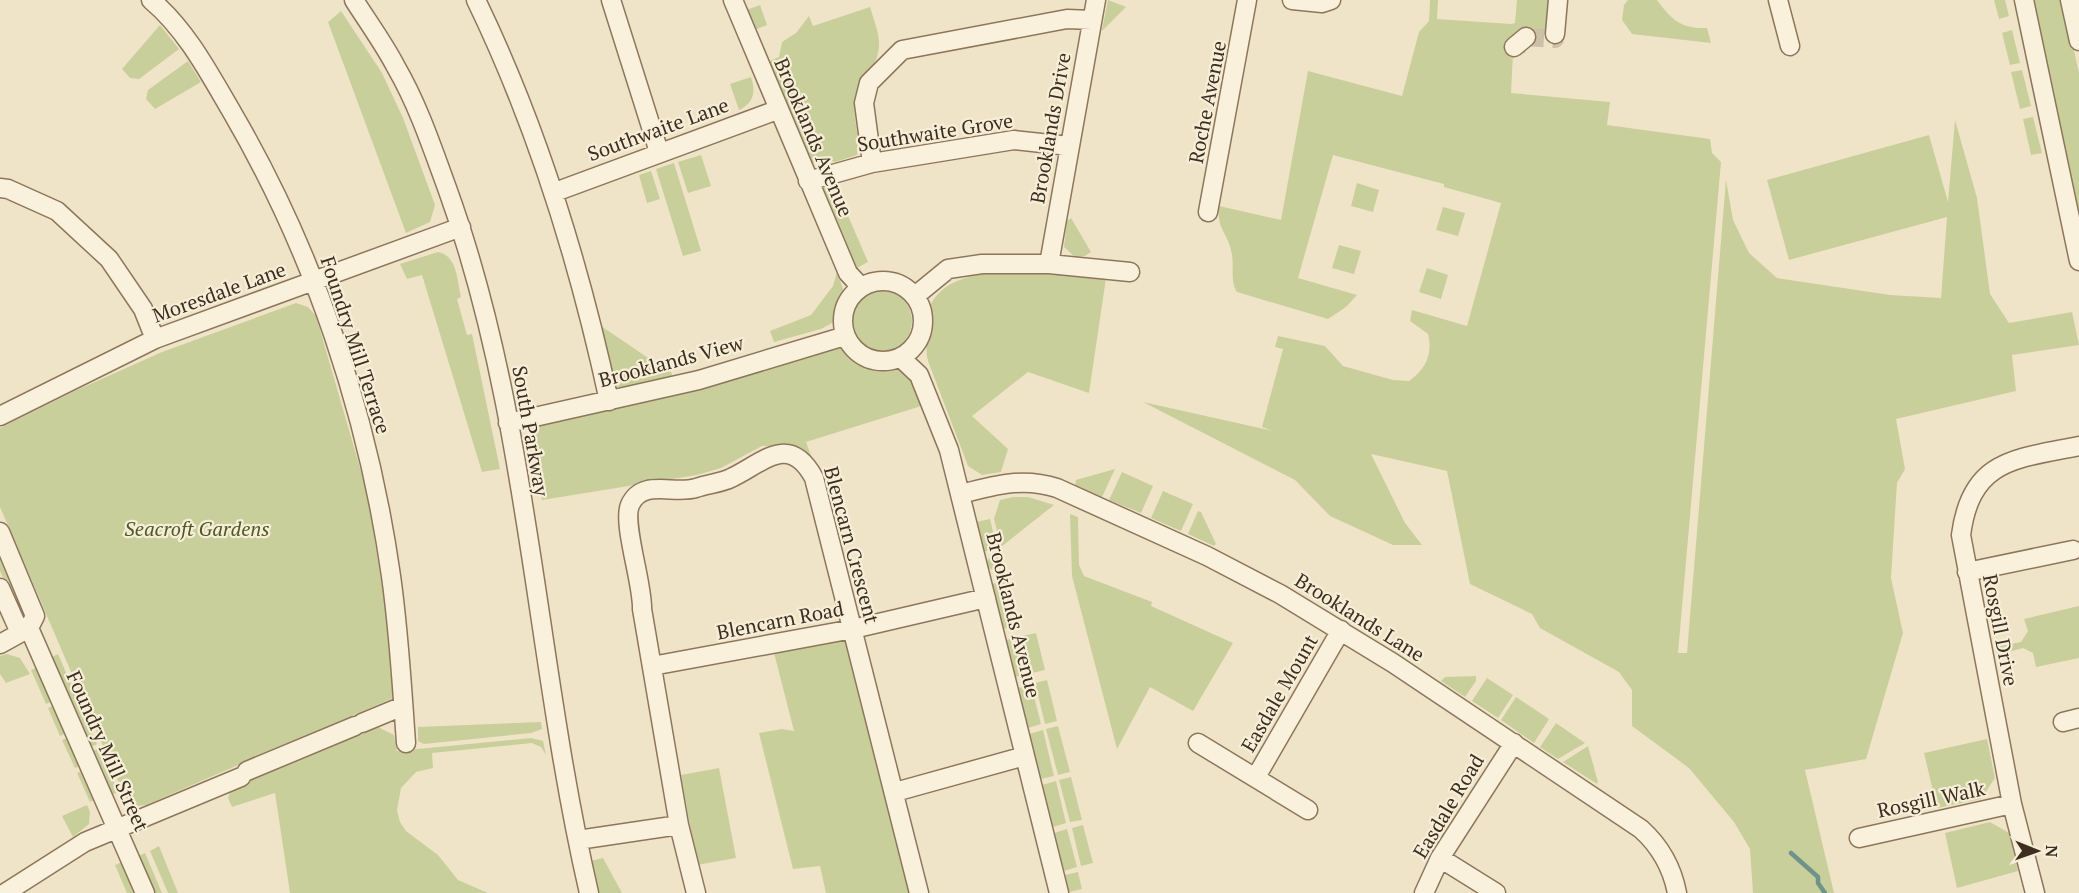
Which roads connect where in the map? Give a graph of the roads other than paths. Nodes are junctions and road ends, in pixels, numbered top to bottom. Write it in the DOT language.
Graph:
graph roads {
  1 [pos="151,0"];
  2 [pos="354,0"];
  3 [pos="476,0"];
  4 [pos="611,0"];
  5 [pos="733,0"];
  6 [pos="1096,0"];
  7 [pos="1247,0"];
  8 [pos="1292,0"];
  9 [pos="1331,0"];
  10 [pos="1558,0"];
  11 [pos="1778,0"];
  12 [pos="2024,0"];
  13 [pos="2070,0"];
  14 [pos="1092,20"];
  15 [pos="1555,34"];
  16 [pos="2079,41"];
  17 [pos="1790,46"];
  18 [pos="777,110"];
  19 [pos="1070,146"];
  20 [pos="659,152"];
  21 [pos="872,163"];
  22 [pos="808,180"];
  23 [pos="0,188"];
  24 [pos="555,192"];
  25 [pos="1208,212"];
  26 [pos="461,227"];
  27 [pos="2079,261"];
  28 [pos="1049,264"];
  29 [pos="1130,272"];
  30 [pos="314,280"];
  31 [pos="861,287"];
  32 [pos="915,296"];
  33 [pos="845,336"];
  34 [pos="155,339"];
  35 [pos="901,358"];
  36 [pos="609,401"];
  37 [pos="0,416"];
  38 [pos="507,423"];
  39 [pos="2079,446"];
  40 [pos="961,494"];
  41 [pos="0,532"];
  42 [pos="2076,554"];
  43 [pos="1967,572"];
  44 [pos="0,588"];
  45 [pos="986,598"];
  46 [pos="29,628"];
  47 [pos="853,629"];
  48 [pos="1341,630"];
  49 [pos="0,644"];
  50 [pos="652,666"];
  51 [pos="403,706"];
  52 [pos="1198,743"];
  53 [pos="1514,743"];
  54 [pos="406,744"];
  55 [pos="1025,756"];
  56 [pos="1256,777"];
  57 [pos="895,792"];
  58 [pos="2012,804"];
  59 [pos="1308,810"];
  60 [pos="679,825"];
  61 [pos="118,827"];
  62 [pos="1859,838"];
  63 [pos="578,840"];
  64 [pos="1440,858"];
  65 [pos="5,893"];
  66 [pos="145,893"];
  67 [pos="589,893"];
  68 [pos="696,893"];
  69 [pos="919,893"];
  70 [pos="1059,893"];
  71 [pos="1424,893"];
  72 [pos="1496,893"];
  73 [pos="1677,893"];
  74 [pos="2035,893"];
  1 -- 30 [label="street, Foundry Mill Terrace"];
  2 -- 26 [label="street, South Parkway"];
  3 -- 24 [label="street"];
  4 -- 20 [label="street"];
  5 -- 18 [label="street, Brooklands Avenue"];
  6 -- 14 [label="street, Brooklands Drive"];
  7 -- 25 [label="street, Roche Avenue"];
  8 -- 9 [label="street"];
  10 -- 15 [label="street"];
  11 -- 17 [label="street"];
  12 -- 27 [label="street"];
  13 -- 16 [label="street"];
  14 -- 19 [label="street, Brooklands Drive"];
  14 -- 21 [label="street"];
  18 -- 20 [label="street, Southwaite Lane"];
  18 -- 22 [label="street, Brooklands Avenue"];
  19 -- 21 [label="street, Southwaite Grove"];
  19 -- 28 [label="street, Brooklands Drive"];
  20 -- 24 [label="street, Southwaite Lane"];
  21 -- 22 [label="street, Southwaite Grove"];
  22 -- 31 [label="street, Brooklands Avenue"];
  23 -- 34 [label="street"];
  24 -- 36 [label="street"];
  26 -- 30 [label="street, Moresdale Lane"];
  26 -- 38 [label="street, South Parkway"];
  28 -- 29 [label="street"];
  28 -- 32 [label="street"];
  30 -- 34 [label="street, Moresdale Lane"];
  30 -- 51 [label="street, Foundry Mill Terrace"];
  31 -- 32 [label="street"];
  31 -- 33 [label="street"];
  32 -- 35 [label="street"];
  33 -- 35 [label="street"];
  33 -- 36 [label="street, Brooklands View"];
  34 -- 37 [label="street, Moresdale Lane"];
  35 -- 40 [label="street, Brooklands Avenue"];
  36 -- 38 [label="street, Brooklands View"];
  38 -- 63 [label="street, South Parkway"];
  39 -- 43 [label="street, Rosgill Drive"];
  40 -- 45 [label="street, Brooklands Avenue"];
  40 -- 48 [label="street, Brooklands Lane"];
  41 -- 46 [label="street, Foundry Mill Street"];
  42 -- 43 [label="street"];
  43 -- 58 [label="street, Rosgill Drive"];
  44 -- 46 [label="street, Foundry Mill Street"];
  45 -- 47 [label="street, Blencarn Road"];
  45 -- 55 [label="street, Brooklands Avenue"];
  46 -- 49 [label="street"];
  46 -- 61 [label="street, Foundry Mill Street"];
  47 -- 50 [label="street, Blencarn Road"];
  47 -- 50 [label="street, Blencarn Crescent"];
  47 -- 57 [label="street, Blencarn Crescent"];
  48 -- 53 [label="street, Brooklands Lane"];
  48 -- 56 [label="street, Easdale Mount"];
  50 -- 60 [label="street"];
  51 -- 54 [label="street, Foundry Mill Terrace"];
  51 -- 61 [label="street"];
  52 -- 56 [label="street, Easdale Mount"];
  53 -- 64 [label="street, Easdale Road"];
  53 -- 73 [label="street, Brooklands Lane"];
  55 -- 57 [label="street"];
  55 -- 70 [label="street, Brooklands Avenue"];
  56 -- 59 [label="street, Easdale Mount"];
  57 -- 69 [label="street, Blencarn Crescent"];
  58 -- 62 [label="street, Rosgill Walk"];
  58 -- 74 [label="street, Rosgill Drive"];
  60 -- 63 [label="street"];
  60 -- 68 [label="street"];
  61 -- 65 [label="street"];
  61 -- 66 [label="street, Foundry Mill Street"];
  63 -- 67 [label="street, South Parkway"];
  64 -- 71 [label="street, Easdale Road"];
  64 -- 72 [label="street"];
}
